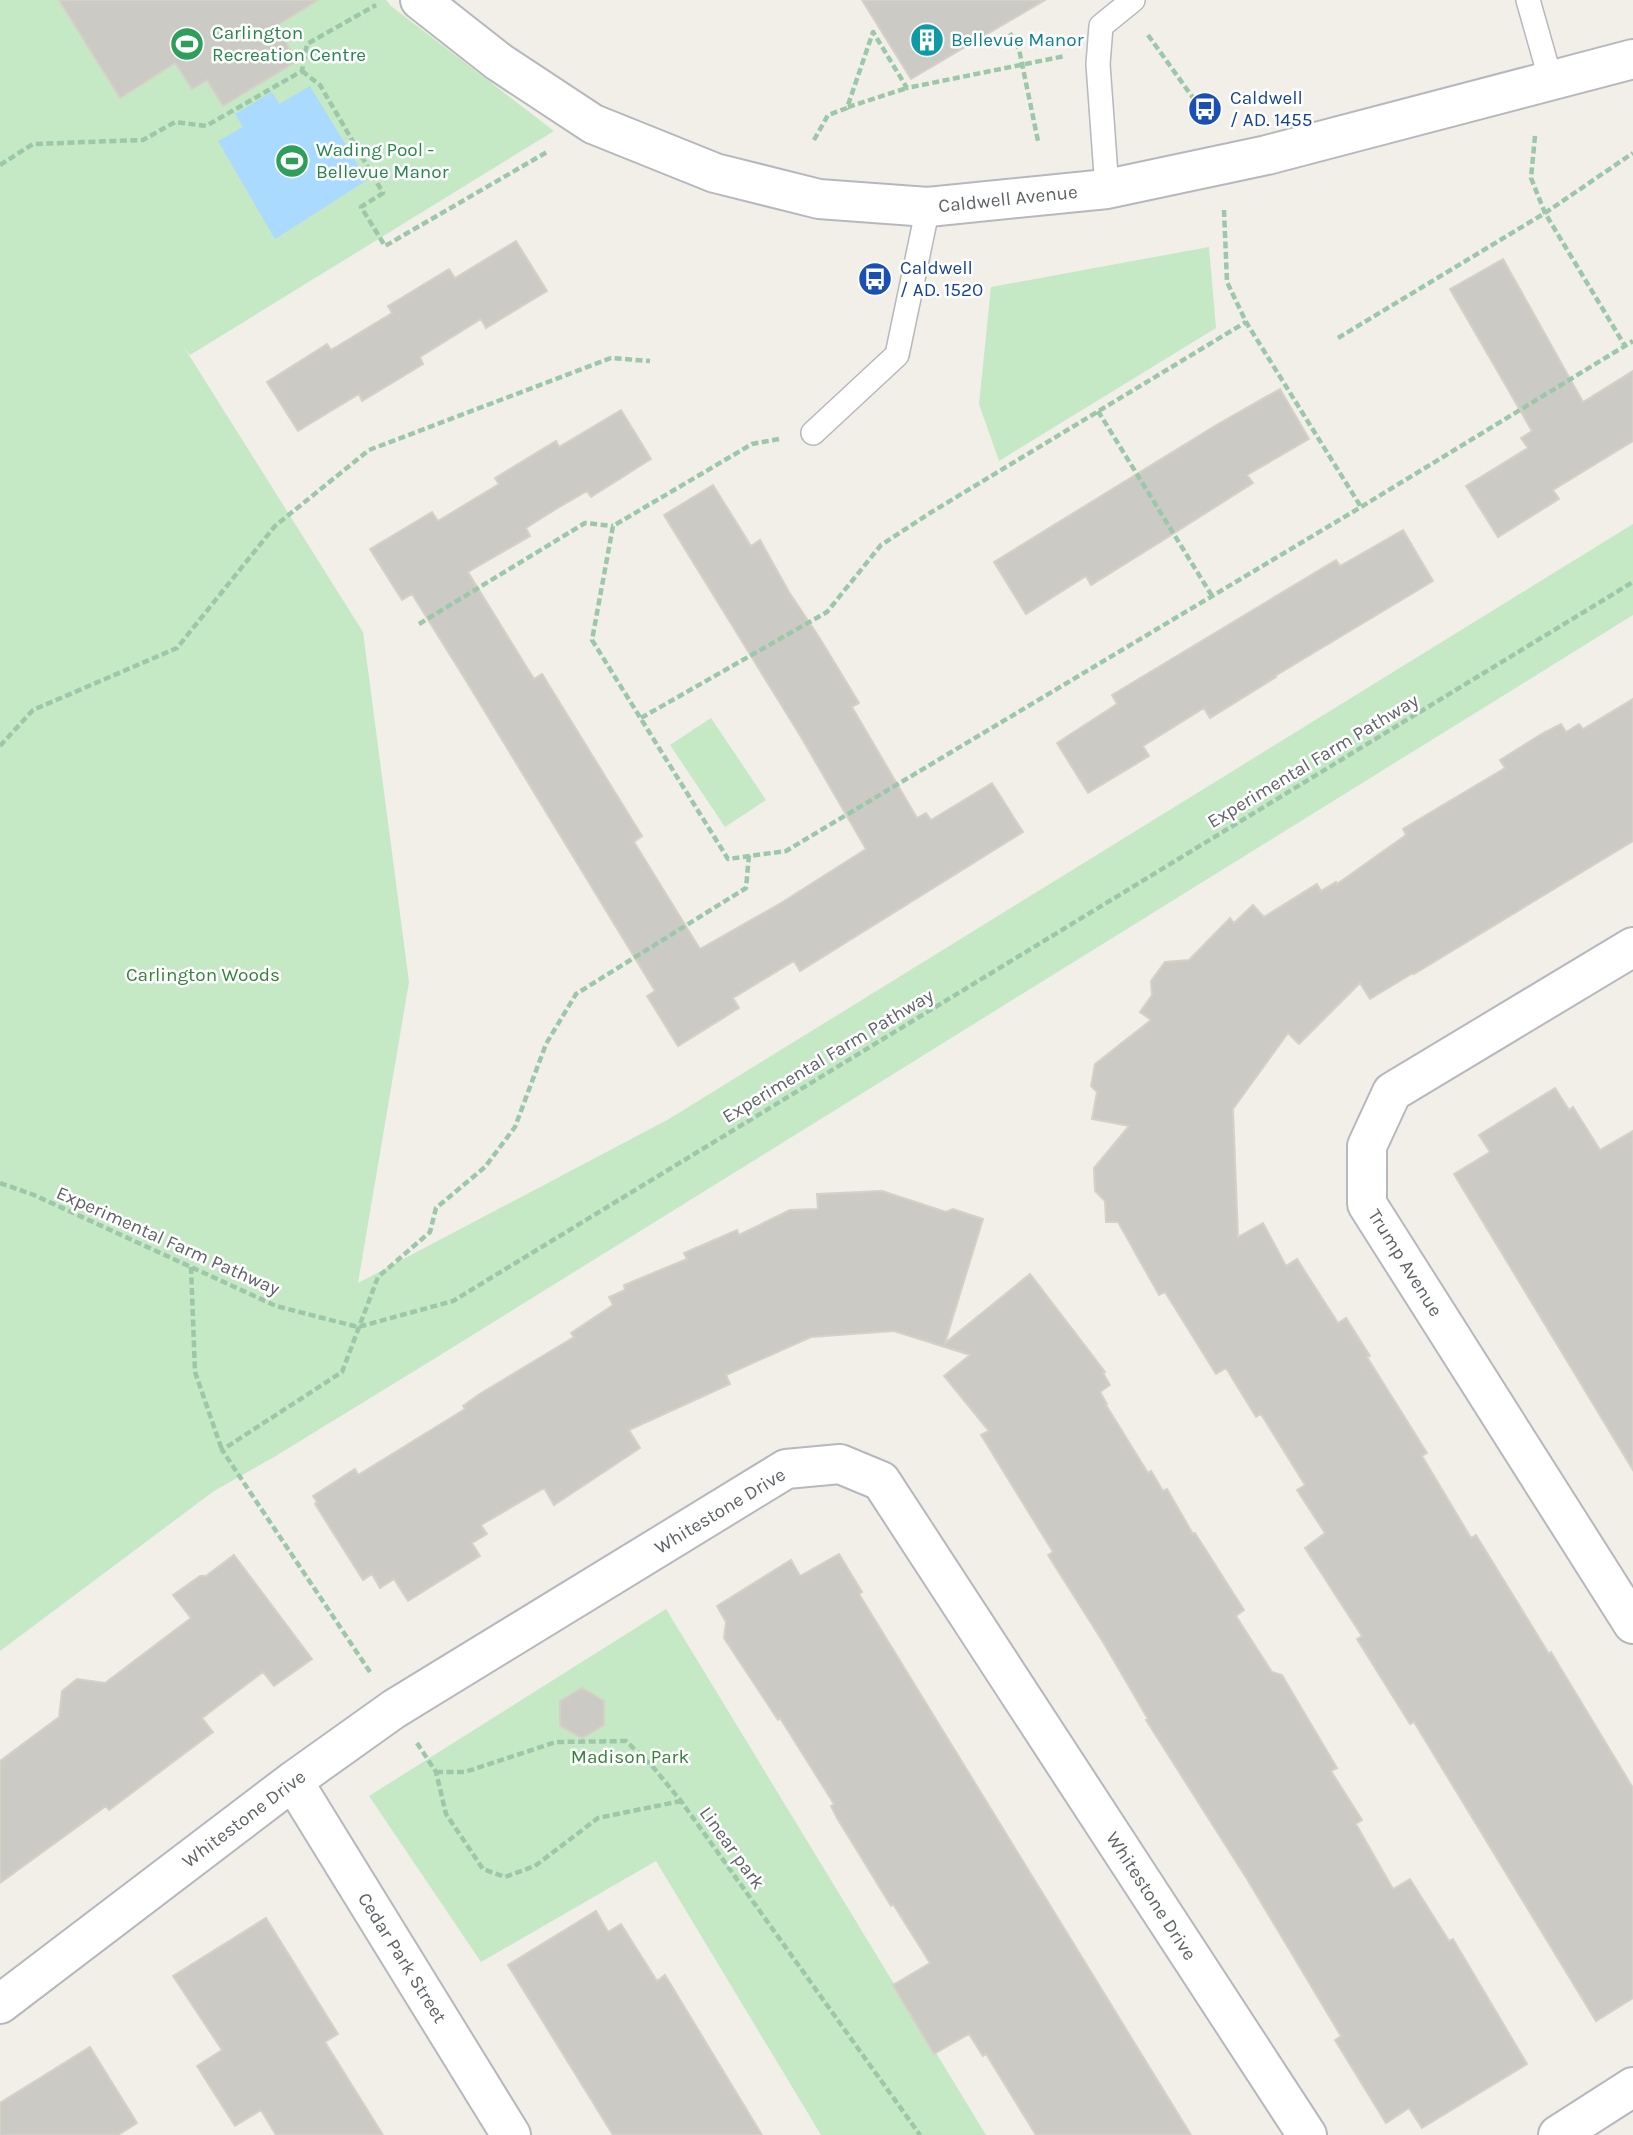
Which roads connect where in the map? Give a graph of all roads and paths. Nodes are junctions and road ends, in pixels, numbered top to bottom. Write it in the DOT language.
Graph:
graph roads {
  1 [pos="383,0"];
  2 [pos="1528,0"];
  3 [pos="431,3"];
  4 [pos="1128,4"];
  5 [pos="1010,33"];
  6 [pos="1099,48"];
  7 [pos="1633,59"];
  8 [pos="1023,65"];
  9 [pos="302,71"];
  10 [pos="1551,81"];
  11 [pos="907,88"];
  12 [pos="1196,102"];
  13 [pos="847,108"];
  14 [pos="1535,136"];
  15 [pos="814,140"];
  16 [pos="1038,141"];
  17 [pos="547,152"];
  18 [pos="1633,153"];
  19 [pos="0,165"];
  20 [pos="1107,189"];
  21 [pos="928,206"];
  22 [pos="1224,210"];
  23 [pos="1545,213"];
  24 [pos="1246,322"];
  25 [pos="1338,338"];
  26 [pos="1633,341"];
  27 [pos="1625,346"];
  28 [pos="650,361"];
  29 [pos="1098,411"];
  30 [pos="813,433"];
  31 [pos="1361,507"];
  32 [pos="613,526"];
  33 [pos="1633,582"];
  34 [pos="1212,596"];
  35 [pos="419,624"];
  36 [pos="641,718"];
  37 [pos="0,746"];
  38 [pos="749,855"];
  39 [pos="1633,947"];
  40 [pos="0,1183"];
  41 [pos="191,1267"];
  42 [pos="358,1327"];
  43 [pos="222,1450"];
  44 [pos="1633,1624"];
  45 [pos="394,1709"];
  46 [pos="436,1772"];
  47 [pos="293,1781"];
  48 [pos="681,1801"];
  49 [pos="0,2004"];
  50 [pos="1633,2087"];
  51 [pos="511,2135"];
  52 [pos="920,2135"];
  53 [pos="1307,2135"];
  54 [pos="1558,2135"];
  1 -- 9 [label="path"];
  2 -- 10 [label="lane"];
  3 -- 21 [label="street, Caldwell Avenue"];
  4 -- 6 [label="lane"];
  4 -- 12 [label="path"];
  5 -- 8 [label="path"];
  6 -- 8 [label="path"];
  6 -- 20 [label="lane"];
  7 -- 10 [label="street, Caldwell Avenue"];
  8 -- 11 [label="path"];
  8 -- 16 [label="path"];
  9 -- 17 [label="path"];
  9 -- 19 [label="path"];
  10 -- 20 [label="street, Caldwell Avenue"];
  11 -- 13 [label="path"];
  11 -- 13 [label="path"];
  13 -- 15 [label="path"];
  14 -- 23 [label="path"];
  18 -- 23 [label="path"];
  20 -- 21 [label="street, Caldwell Avenue"];
  21 -- 30 [label="lane"];
  22 -- 24 [label="path"];
  23 -- 25 [label="path"];
  23 -- 27 [label="path"];
  24 -- 29 [label="path"];
  24 -- 31 [label="path"];
  26 -- 27 [label="path"];
  27 -- 31 [label="path"];
  28 -- 37 [label="path"];
  29 -- 34 [label="path"];
  29 -- 36 [label="path"];
  30 -- 32 [label="path"];
  31 -- 34 [label="path"];
  32 -- 35 [label="path"];
  32 -- 36 [label="path"];
  33 -- 42 [label="path, Experimental Farm Pathway"];
  34 -- 38 [label="path"];
  36 -- 38 [label="path"];
  38 -- 42 [label="path"];
  39 -- 44 [label="street, Trump Avenue"];
  40 -- 41 [label="path, Experimental Farm Pathway"];
  41 -- 42 [label="path, Experimental Farm Pathway"];
  41 -- 43 [label="path"];
  42 -- 43 [label="path"];
  43 -- 45 [label="path"];
  45 -- 46 [label="path"];
  45 -- 47 [label="street, Whitestone Drive"];
  45 -- 53 [label="street, Whitestone Drive"];
  46 -- 48 [label="path, Linear park"];
  46 -- 48 [label="path"];
  47 -- 49 [label="street, Whitestone Drive"];
  47 -- 51 [label="street, Cedar Park Street"];
  48 -- 52 [label="path, Linear park"];
  50 -- 54 [label="street"];
}
